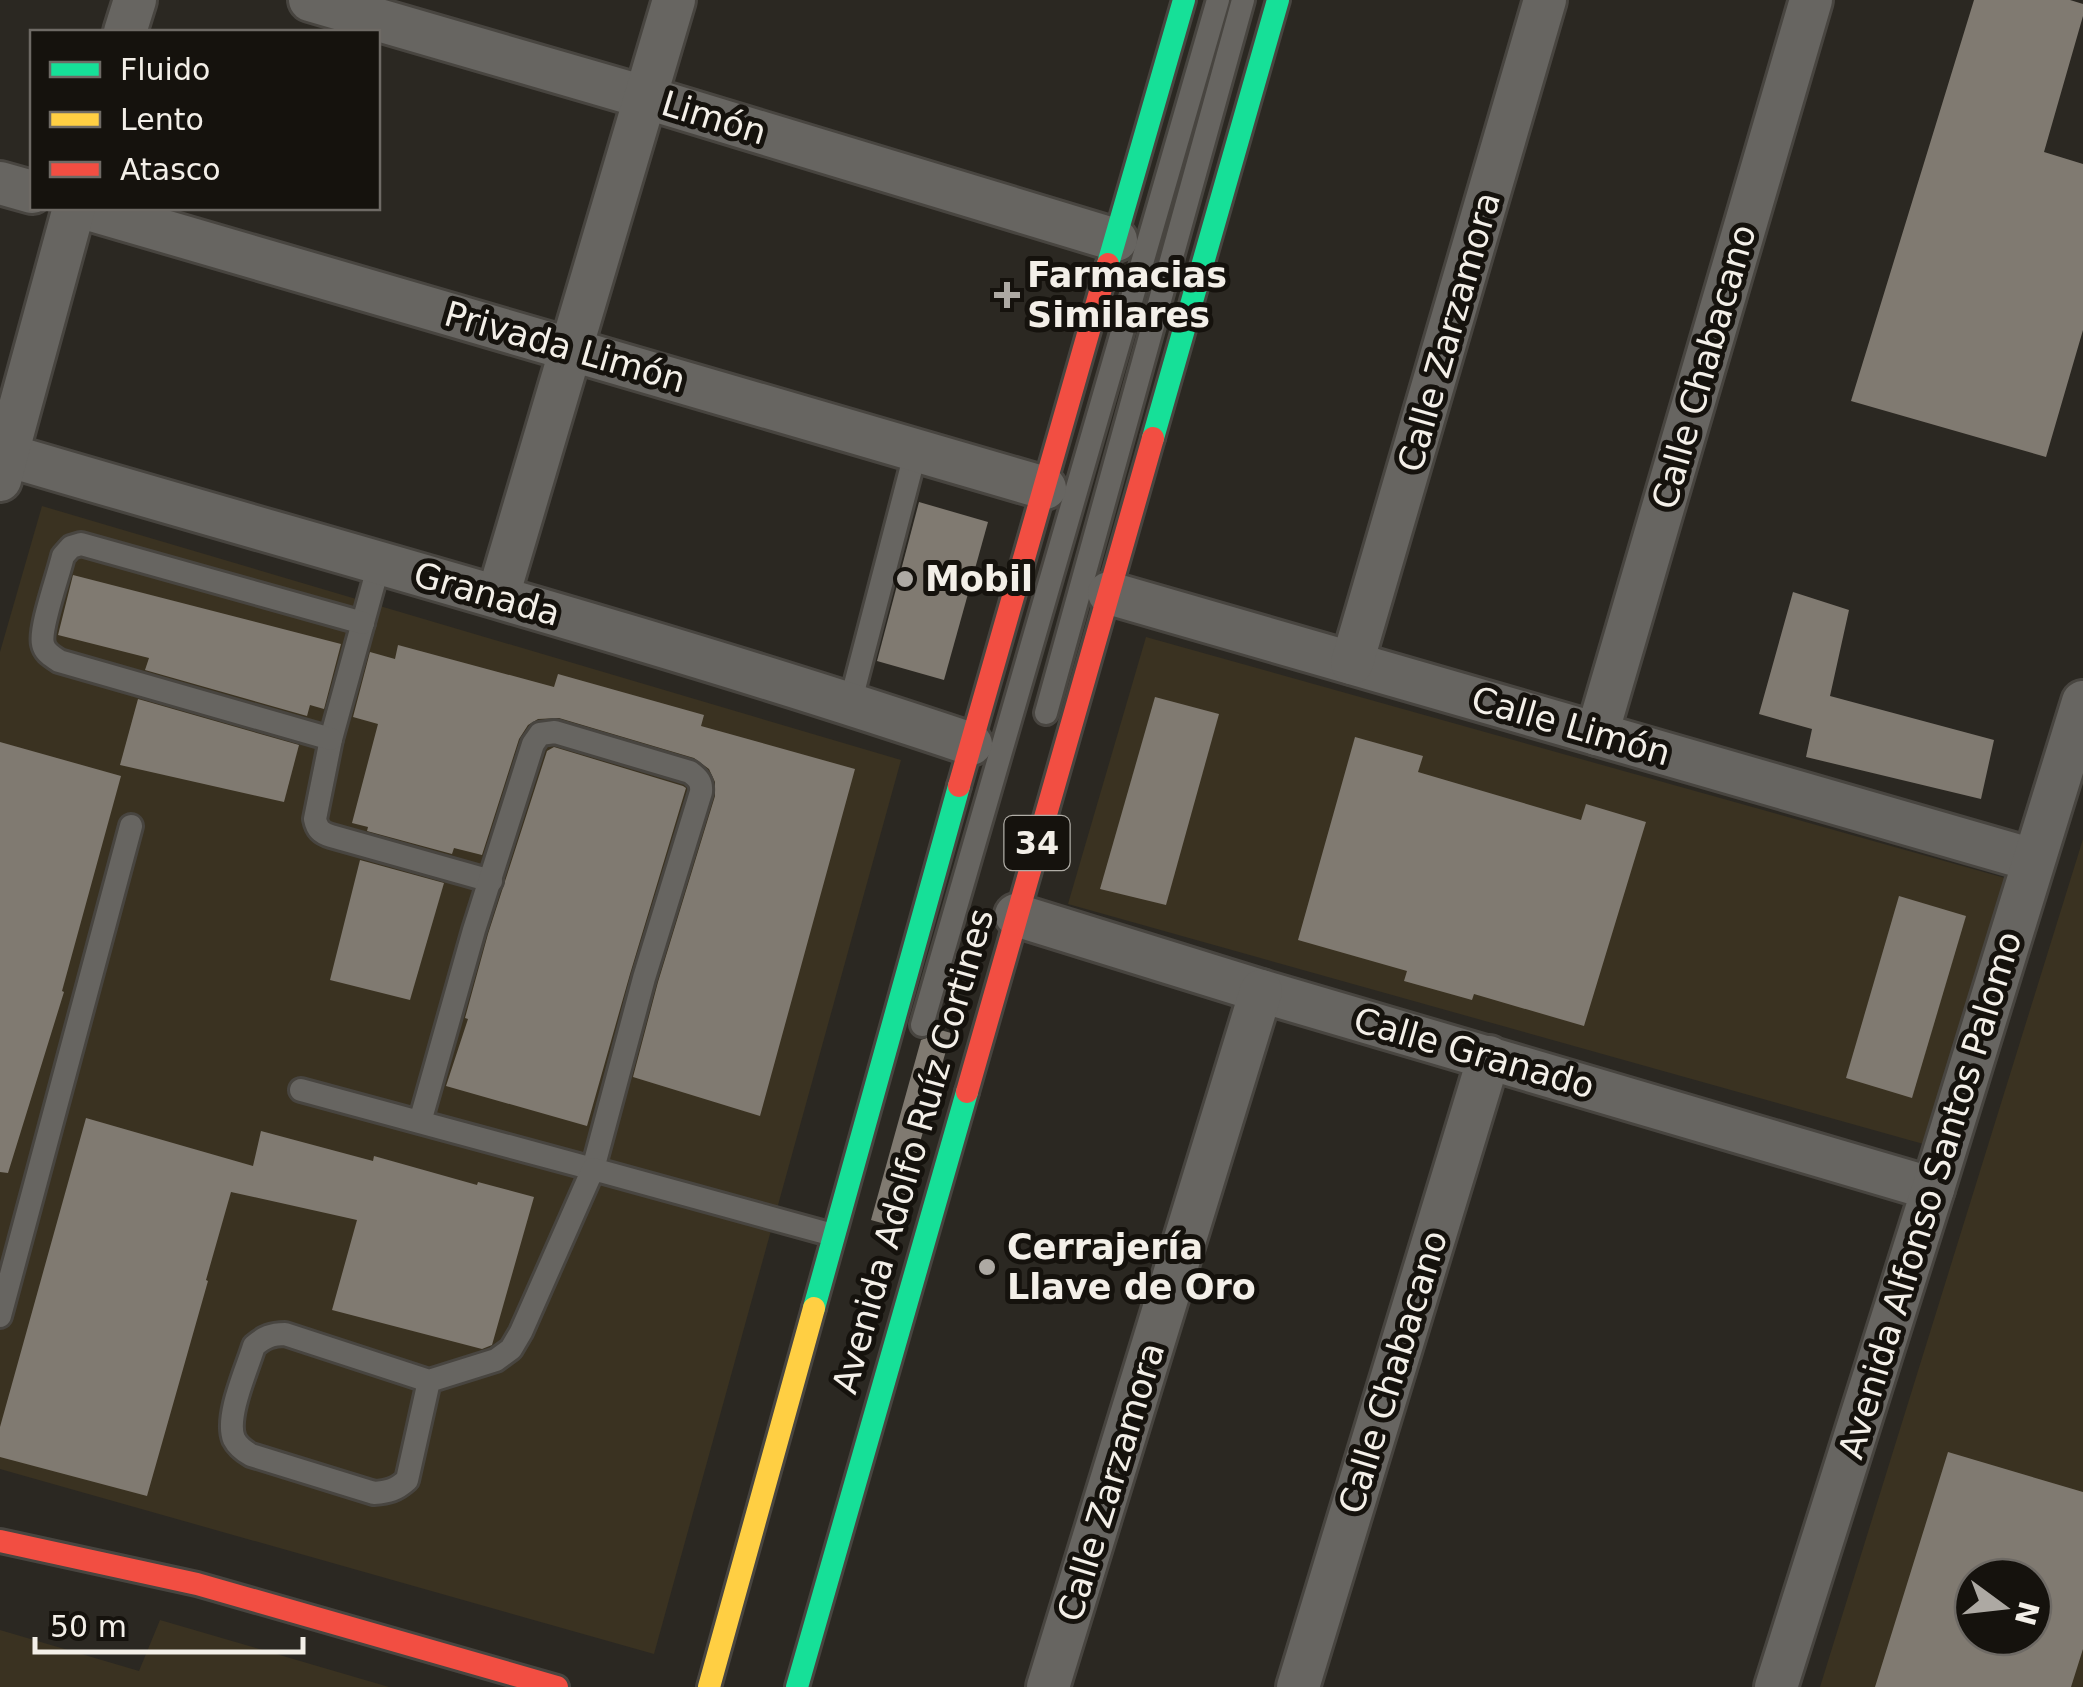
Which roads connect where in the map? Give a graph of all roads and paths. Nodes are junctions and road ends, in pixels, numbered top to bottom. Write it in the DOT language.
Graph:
graph roads {
  1 [pos="135,0"];
  2 [pos="310,0"];
  3 [pos="674,0"];
  4 [pos="1184,0"];
  5 [pos="1218,0"];
  6 [pos="1243,0"];
  7 [pos="1278,0"];
  8 [pos="1545,0"];
  9 [pos="1811,0"];
  10 [pos="126,30"];
  11 [pos="644,97"];
  12 [pos="0,182"];
  13 [pos="30,191"];
  14 [pos="73,210"];
  15 [pos="92,210"];
  16 [pos="1116,240"];
  17 [pos="571,349"];
  18 [pos="916,450"];
  19 [pos="2,463"];
  20 [pos="1045,488"];
  21 [pos="379,564"];
  22 [pos="1109,592"];
  23 [pos="498,596"];
  24 [pos="363,624"];
  25 [pos="1352,663"];
  26 [pos="2083,702"];
  27 [pos="850,704"];
  28 [pos="1042,726"];
  29 [pos="1597,734"];
  30 [pos="332,739"];
  31 [pos="970,744"];
  32 [pos="132,826"];
  33 [pos="2033,860"];
  34 [pos="491,881"];
  35 [pos="1016,915"];
  36 [pos="1262,991"];
  37 [pos="922,1025"];
  38 [pos="1489,1057"];
  39 [pos="301,1090"];
  40 [pos="420,1122"];
  41 [pos="593,1169"];
  42 [pos="1933,1189"];
  43 [pos="833,1235"];
  44 [pos="0,1316"];
  45 [pos="430,1381"];
  46 [pos="0,1540"];
  47 [pos="557,1687"];
  48 [pos="709,1687"];
  49 [pos="797,1687"];
  50 [pos="1048,1687"];
  51 [pos="1298,1687"];
  52 [pos="1776,1687"];
  1 -- 10 [label="street"];
  2 -- 11 [label="street, Limón"];
  3 -- 11 [label="street"];
  4 -- 16 [label="main road, Avenida Adolfo Ruíz Cortines / 34"];
  5 -- 37 [label="lane"];
  6 -- 28 [label="lane"];
  7 -- 22 [label="main road, Avenida Adolfo Ruíz Cortines / 34"];
  8 -- 25 [label="street, Calle Zarzamora"];
  9 -- 29 [label="street, Calle Chabacano"];
  11 -- 16 [label="street, Limón"];
  11 -- 17 [label="street"];
  12 -- 13 [label="street"];
  14 -- 19 [label="street"];
  15 -- 17 [label="street, Privada Limón"];
  16 -- 20 [label="main road, Avenida Adolfo Ruíz Cortines / 34"];
  17 -- 18 [label="street, Privada Limón"];
  17 -- 23 [label="street"];
  18 -- 20 [label="street, Privada Limón"];
  18 -- 27 [label="lane"];
  19 -- 21 [label="street, Granada"];
  20 -- 31 [label="main road, Avenida Adolfo Ruíz Cortines / 34"];
  21 -- 23 [label="street, Granada"];
  21 -- 24 [label="lane"];
  22 -- 25 [label="street, Calle Limón"];
  22 -- 35 [label="main road, Avenida Adolfo Ruíz Cortines / 34"];
  23 -- 27 [label="street, Granada"];
  24 -- 30 [label="lane"];
  24 -- 30 [label="lane"];
  25 -- 29 [label="street, Calle Limón"];
  26 -- 33 [label="street, Avenida Alfonso Santos Palomo"];
  27 -- 31 [label="street, Granada"];
  29 -- 33 [label="street, Calle Limón"];
  30 -- 34 [label="lane"];
  31 -- 43 [label="main road, Avenida Adolfo Ruíz Cortines / 34"];
  32 -- 44 [label="lane"];
  33 -- 42 [label="street, Avenida Alfonso Santos Palomo"];
  34 -- 40 [label="lane"];
  34 -- 41 [label="lane"];
  35 -- 36 [label="street, Calle Granado"];
  35 -- 49 [label="main road, Avenida Adolfo Ruíz Cortines / 34"];
  36 -- 38 [label="street, Calle Granado"];
  36 -- 50 [label="street, Calle Zarzamora"];
  38 -- 42 [label="street, Calle Granado"];
  38 -- 51 [label="street, Calle Chabacano"];
  39 -- 40 [label="lane"];
  40 -- 41 [label="lane"];
  41 -- 43 [label="lane"];
  41 -- 45 [label="lane"];
  42 -- 52 [label="street, Avenida Alfonso Santos Palomo"];
  43 -- 48 [label="main road, Avenida Adolfo Ruíz Cortines / 34"];
  45 -- 45 [label="lane"];
  46 -- 47 [label="main road"];
}
